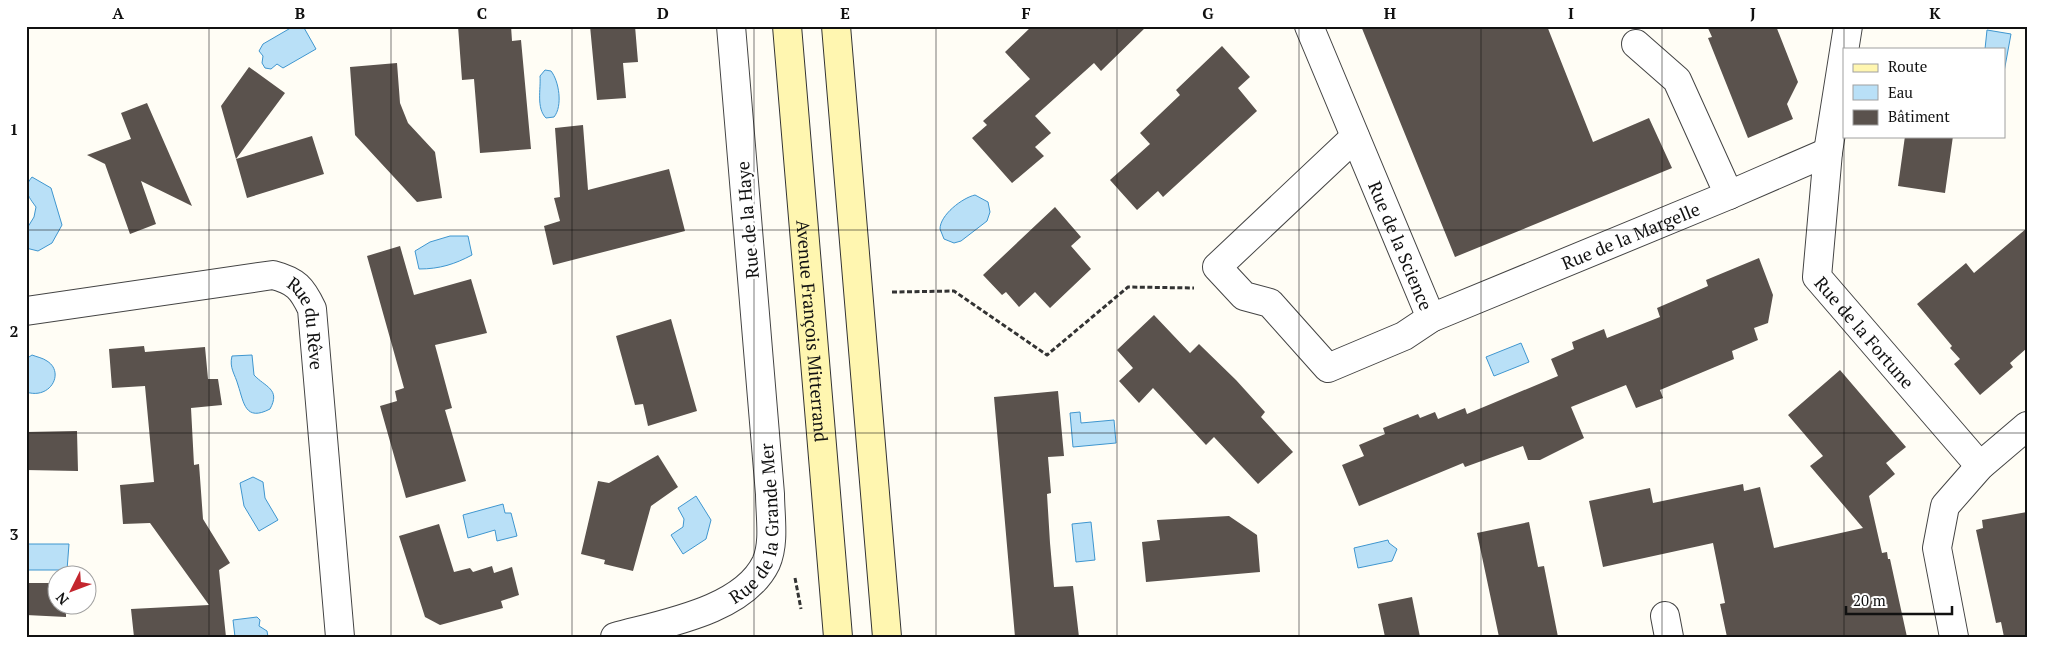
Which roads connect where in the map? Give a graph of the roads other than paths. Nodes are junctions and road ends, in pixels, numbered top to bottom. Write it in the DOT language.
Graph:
graph roads {
  1 [pos="731,26"];
  2 [pos="787,26"];
  3 [pos="836,26"];
  4 [pos="1309,26"];
  5 [pos="1848,26"];
  6 [pos="1636,44"];
  7 [pos="1845,48"];
  8 [pos="1843,58"];
  9 [pos="1355,137"];
  10 [pos="1828,152"];
  11 [pos="1729,195"];
  12 [pos="26,310"];
  13 [pos="1431,318"];
  14 [pos="763,413"];
  15 [pos="2027,426"];
  16 [pos="1980,466"];
  17 [pos="340,637"];
  18 [pos="615,637"];
  19 [pos="838,637"];
  20 [pos="887,637"];
  21 [pos="1954,637"];
  1 -- 14 [label="street, Rue de la Haye"];
  2 -- 19 [label="main road, Avenue François Mitterrand"];
  3 -- 20 [label="main road"];
  4 -- 9 [label="street, Rue de la Science"];
  5 -- 7 [label="street, Rue de la Fortune"];
  6 -- 11 [label="street"];
  8 -- 10 [label="street, Rue de la Fortune"];
  9 -- 13 [label="street, Rue de la Science"];
  9 -- 13 [label="street, Rue de la Science"];
  10 -- 11 [label="street, Rue de la Margelle"];
  10 -- 16 [label="street, Rue de la Fortune"];
  11 -- 13 [label="street, Rue de la Margelle"];
  12 -- 17 [label="street, Rue du Rêve"];
  14 -- 18 [label="street, Rue de la Grande Mer"];
  15 -- 16 [label="street"];
  16 -- 21 [label="street"];
}
